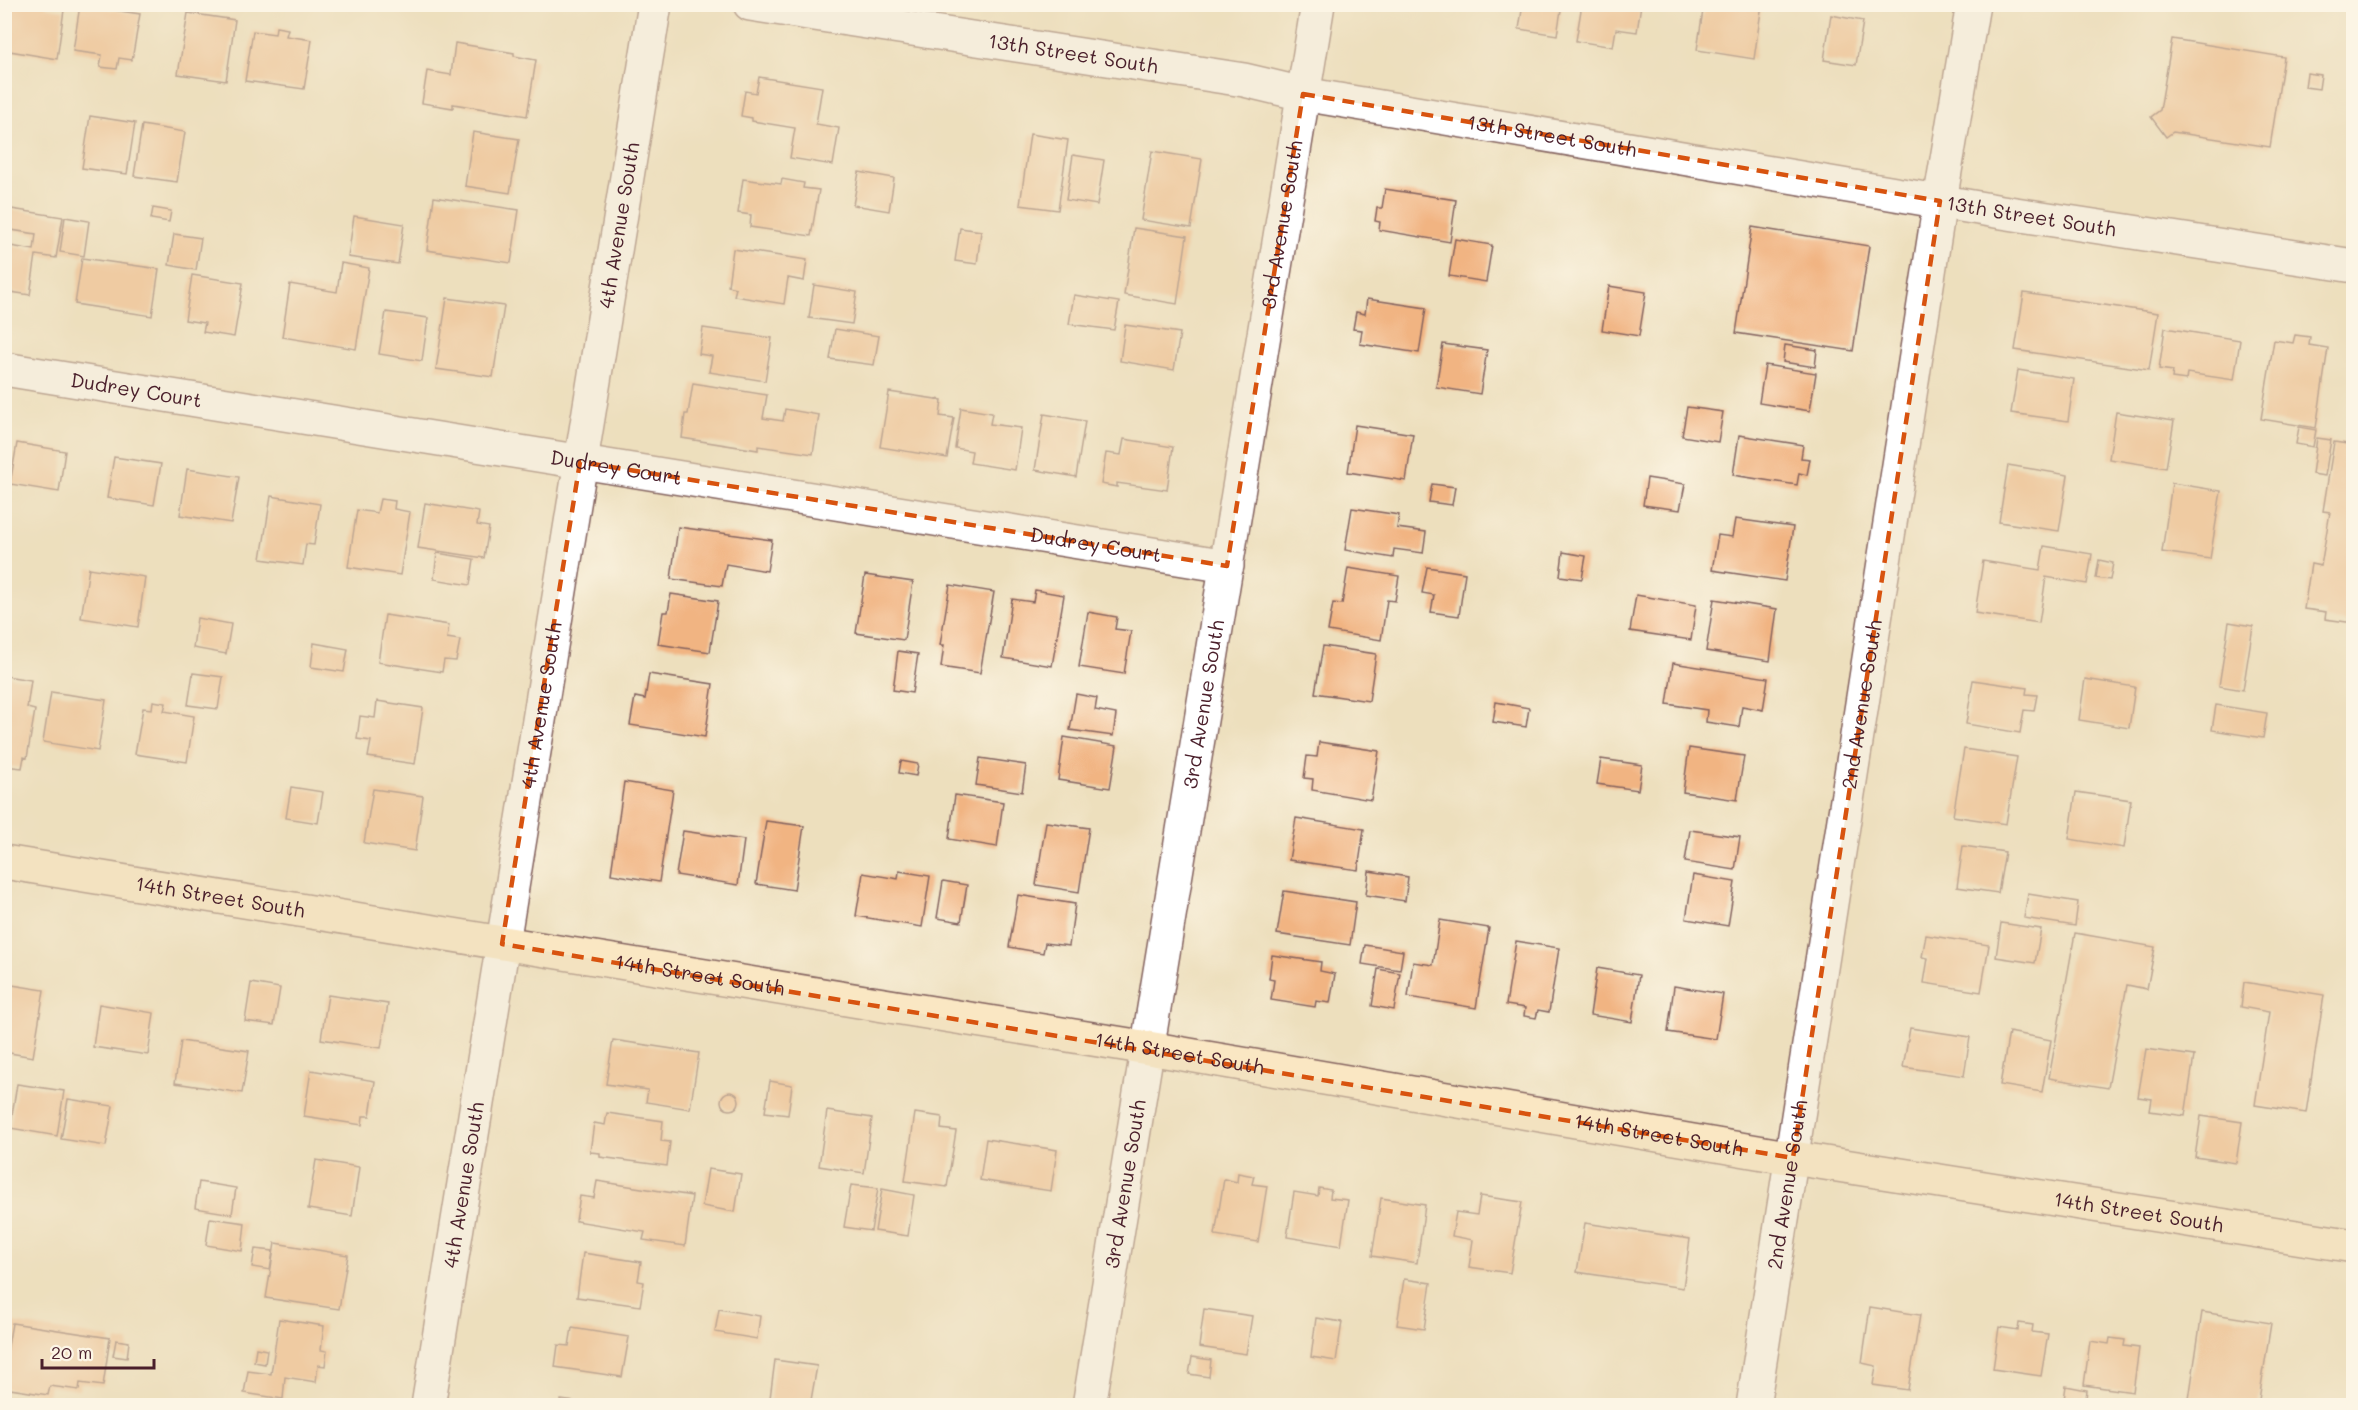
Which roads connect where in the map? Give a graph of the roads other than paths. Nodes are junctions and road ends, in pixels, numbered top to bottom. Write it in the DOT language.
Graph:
graph roads {
  1 [pos="655,4"];
  2 [pos="750,4"];
  3 [pos="1317,4"];
  4 [pos="1973,4"];
  5 [pos="1303,94"];
  6 [pos="1940,201"];
  7 [pos="2354,266"];
  8 [pos="4,369"];
  9 [pos="580,462"];
  10 [pos="1227,566"];
  11 [pos="4,862"];
  12 [pos="502,944"];
  13 [pos="1148,1048"];
  14 [pos="1793,1158"];
  15 [pos="2354,1246"];
  16 [pos="428,1406"];
  17 [pos="1089,1406"];
  18 [pos="1753,1406"];
  1 -- 9 [label="street, 4th Avenue South"];
  2 -- 5 [label="street, 13th Street South"];
  3 -- 5 [label="street, 3rd Avenue South"];
  4 -- 6 [label="street, 2nd Avenue South"];
  5 -- 6 [label="street, 13th Street South"];
  5 -- 10 [label="street, 3rd Avenue South"];
  6 -- 7 [label="street, 13th Street South"];
  6 -- 14 [label="street, 2nd Avenue South"];
  8 -- 9 [label="street, Dudrey Court"];
  9 -- 10 [label="street, Dudrey Court"];
  9 -- 12 [label="street, 4th Avenue South"];
  10 -- 13 [label="street, 3rd Avenue South"];
  11 -- 12 [label="street, 14th Street South"];
  12 -- 13 [label="street, 14th Street South"];
  12 -- 16 [label="street, 4th Avenue South"];
  13 -- 14 [label="street, 14th Street South"];
  13 -- 17 [label="street, 3rd Avenue South"];
  14 -- 15 [label="street, 14th Street South"];
  14 -- 18 [label="street, 2nd Avenue South"];
}
